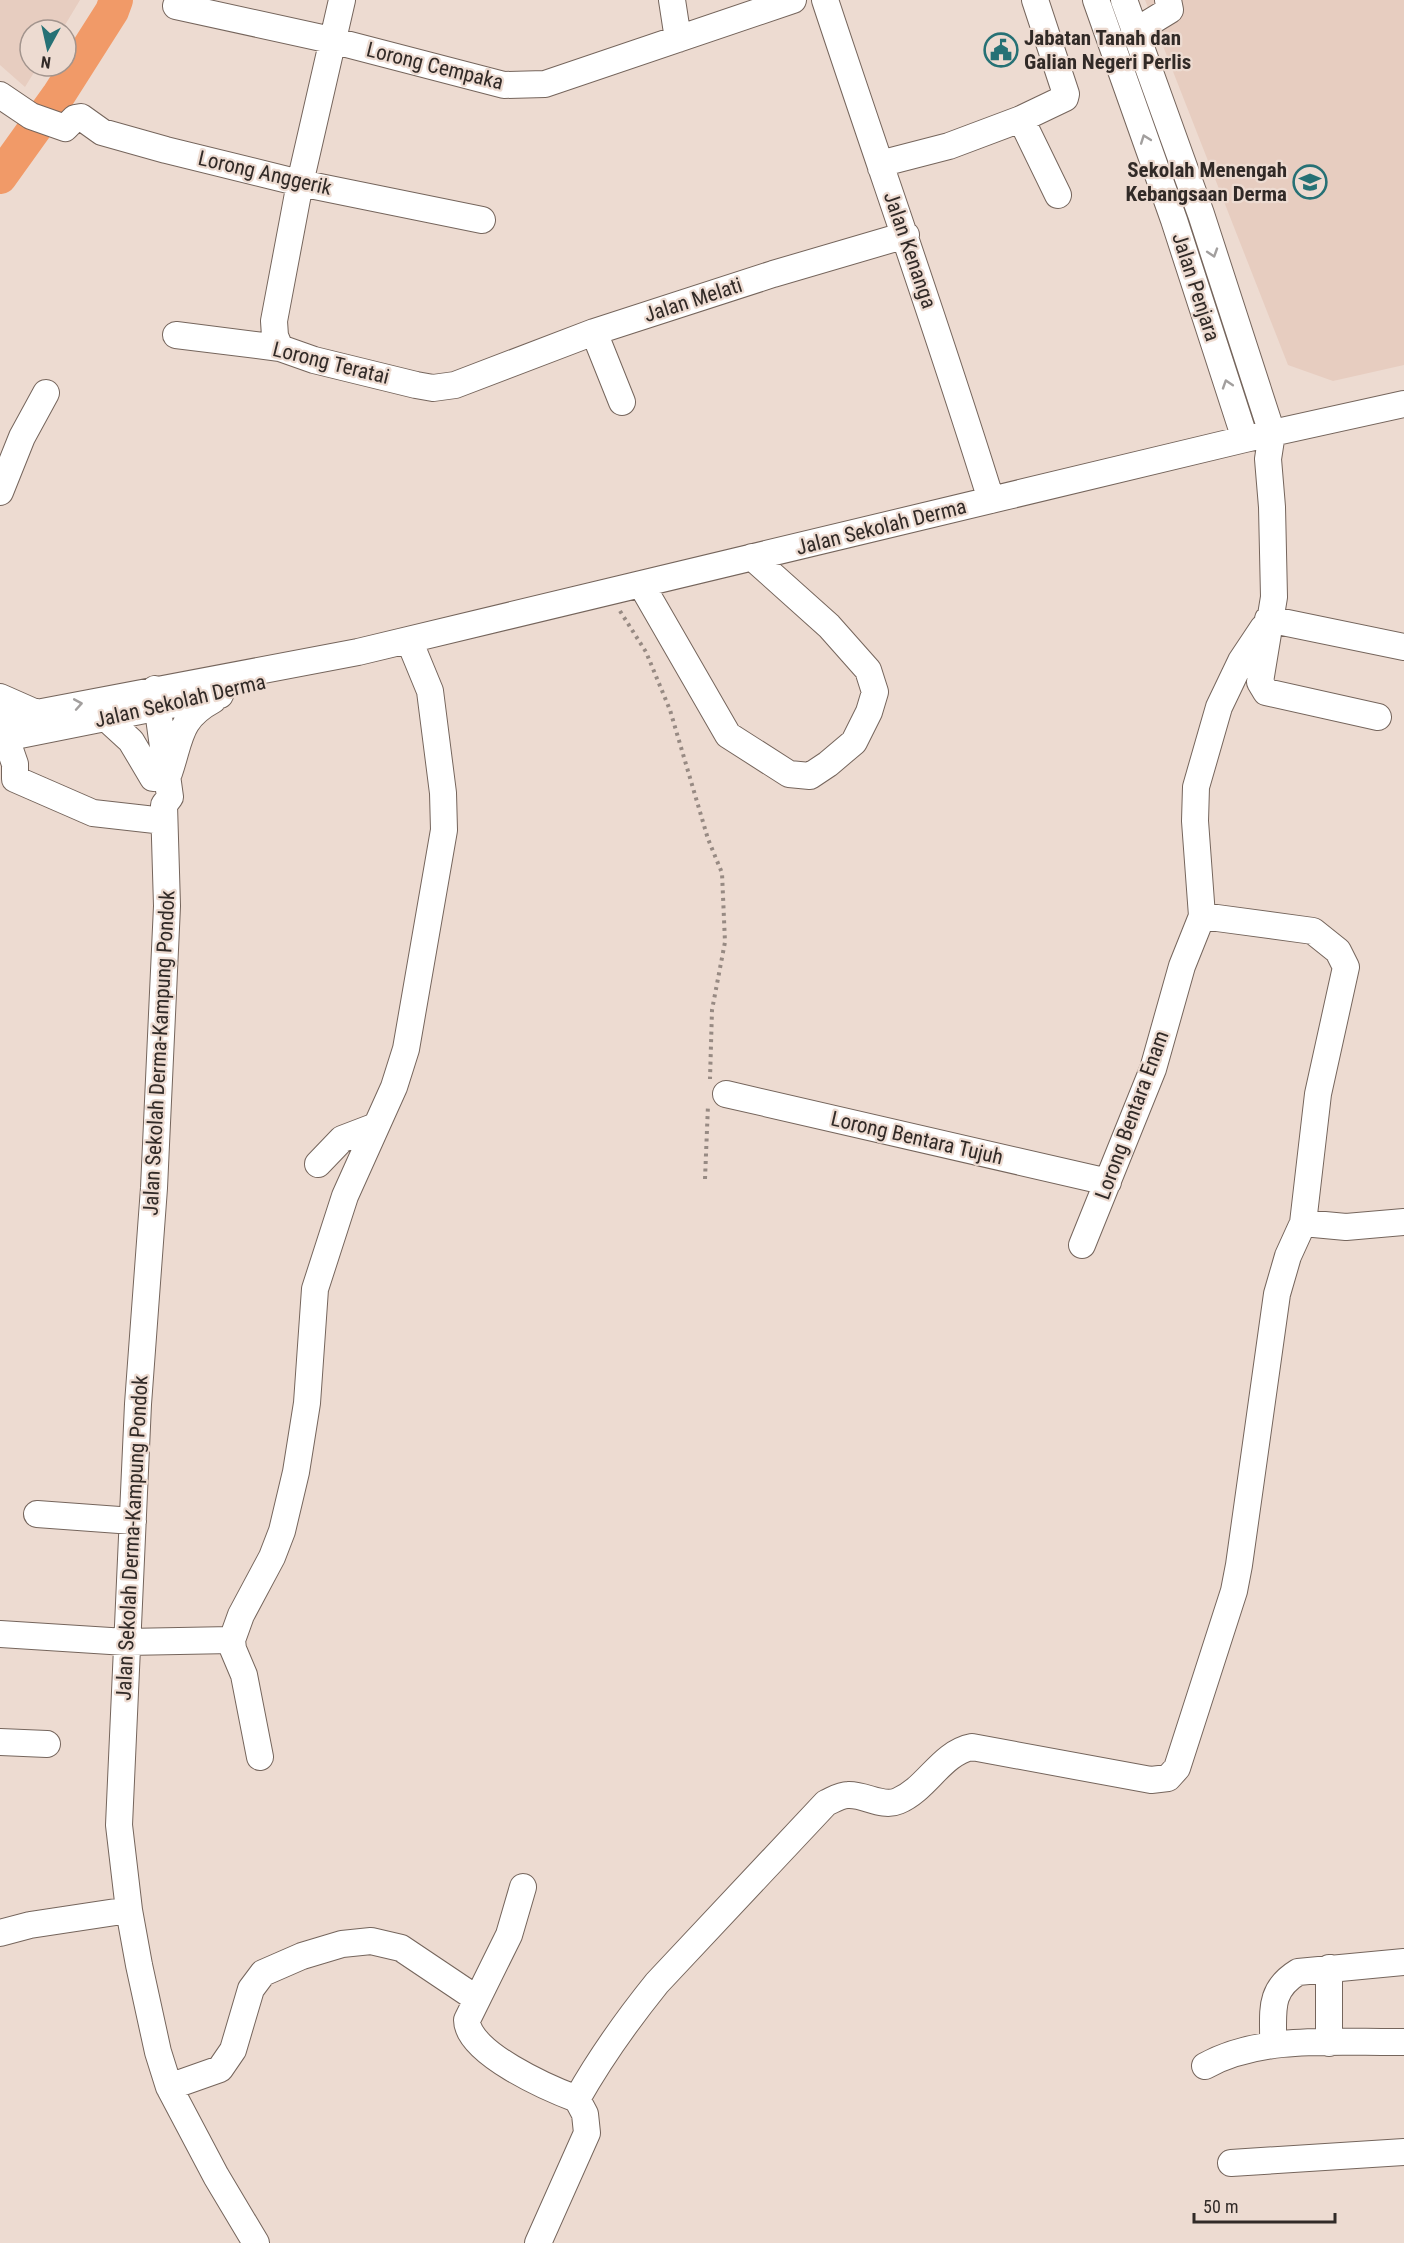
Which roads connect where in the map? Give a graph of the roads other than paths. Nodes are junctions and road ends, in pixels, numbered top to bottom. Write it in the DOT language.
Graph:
graph roads {
  1 [pos="342,0"];
  2 [pos="672,0"];
  3 [pos="793,0"];
  4 [pos="825,0"];
  5 [pos="1035,0"];
  6 [pos="1096,0"];
  7 [pos="1124,0"];
  8 [pos="1168,0"];
  9 [pos="176,6"];
  10 [pos="1134,32"];
  11 [pos="678,39"];
  12 [pos="331,40"];
  13 [pos="0,95"];
  14 [pos="1021,119"];
  15 [pos="880,168"];
  16 [pos="300,183"];
  17 [pos="1058,195"];
  18 [pos="1201,214"];
  19 [pos="482,220"];
  20 [pos="1174,220"];
  21 [pos="906,235"];
  22 [pos="594,332"];
  23 [pos="176,335"];
  24 [pos="280,348"];
  25 [pos="484,375"];
  26 [pos="46,393"];
  27 [pos="622,402"];
  28 [pos="1404,404"];
  29 [pos="1272,433"];
  30 [pos="1245,439"];
  31 [pos="1268,459"];
  32 [pos="0,492"];
  33 [pos="991,500"];
  34 [pos="752,557"];
  35 [pos="641,584"];
  36 [pos="1268,619"];
  37 [pos="409,640"];
  38 [pos="1404,647"];
  39 [pos="358,652"];
  40 [pos="224,694"];
  41 [pos="0,697"];
  42 [pos="148,700"];
  43 [pos="34,712"];
  44 [pos="1378,717"];
  45 [pos="107,719"];
  46 [pos="2,732"];
  47 [pos="160,778"];
  48 [pos="164,813"];
  49 [pos="1202,916"];
  50 [pos="715,1092"];
  51 [pos="376,1126"];
  52 [pos="318,1164"];
  53 [pos="1108,1182"];
  54 [pos="1404,1222"];
  55 [pos="1303,1223"];
  56 [pos="1082,1245"];
  57 [pos="37,1514"];
  58 [pos="133,1521"];
  59 [pos="0,1634"];
  60 [pos="232,1640"];
  61 [pos="126,1642"];
  62 [pos="0,1742"];
  63 [pos="47,1744"];
  64 [pos="260,1757"];
  65 [pos="523,1887"];
  66 [pos="129,1910"];
  67 [pos="0,1933"];
  68 [pos="1404,1962"];
  69 [pos="1329,1968"];
  70 [pos="477,1999"];
  71 [pos="1404,2042"];
  72 [pos="1329,2043"];
  73 [pos="1273,2045"];
  74 [pos="1205,2066"];
  75 [pos="169,2087"];
  76 [pos="577,2099"];
  77 [pos="1404,2152"];
  78 [pos="1231,2163"];
  79 [pos="256,2243"];
  80 [pos="538,2243"];
  1 -- 12 [label="street"];
  2 -- 11 [label="street"];
  3 -- 11 [label="street, Lorong Cempaka"];
  4 -- 15 [label="street, Jalan Kenanga"];
  5 -- 14 [label="street"];
  20 -- 6 [label="street, Jalan Penjara, one-way"];
  7 -- 10 [label="street"];
  8 -- 10 [label="street"];
  9 -- 12 [label="street, Lorong Cempaka"];
  10 -- 18 [label="street"];
  11 -- 12 [label="street, Lorong Cempaka"];
  12 -- 16 [label="street"];
  13 -- 16 [label="street, Lorong Anggerik"];
  14 -- 15 [label="street"];
  14 -- 17 [label="street"];
  15 -- 21 [label="street, Jalan Kenanga"];
  16 -- 19 [label="street, Lorong Anggerik"];
  16 -- 24 [label="street"];
  18 -- 20 [label="street"];
  18 -- 29 [label="street, one-way"];
  30 -- 20 [label="street, Jalan Penjara, one-way"];
  21 -- 22 [label="street, Jalan Melati"];
  21 -- 33 [label="street, Jalan Kenanga"];
  22 -- 25 [label="street, Jalan Melati"];
  22 -- 27 [label="street"];
  23 -- 24 [label="street, Lorong Teratai"];
  24 -- 25 [label="street, Lorong Teratai"];
  26 -- 32 [label="street"];
  28 -- 29 [label="street, Jalan Sekolah Derma"];
  29 -- 30 [label="street, Jalan Sekolah Derma"];
  29 -- 31 [label="street"];
  30 -- 31 [label="street"];
  30 -- 33 [label="street, Jalan Sekolah Derma"];
  31 -- 36 [label="street"];
  33 -- 34 [label="street, Jalan Sekolah Derma"];
  34 -- 35 [label="street, Jalan Sekolah Derma"];
  34 -- 35 [label="street"];
  35 -- 37 [label="street, Jalan Sekolah Derma"];
  36 -- 38 [label="street"];
  36 -- 44 [label="street"];
  36 -- 49 [label="street"];
  37 -- 39 [label="street, Jalan Sekolah Derma"];
  37 -- 51 [label="street"];
  39 -- 40 [label="street, Jalan Sekolah Derma"];
  39 -- 42 [label="street, Jalan Sekolah Derma"];
  40 -- 42 [label="street, Jalan Sekolah Derma"];
  40 -- 47 [label="street"];
  41 -- 43 [label="street"];
  43 -- 42 [label="street, Jalan Sekolah Derma, one-way"];
  42 -- 45 [label="street, Jalan Sekolah Derma"];
  42 -- 47 [label="street, Jalan Sekolah Derma-Kampung Pondok"];
  43 -- 46 [label="street, Jalan Sekolah Derma"];
  45 -- 46 [label="street, Jalan Sekolah Derma"];
  45 -- 47 [label="street"];
  46 -- 48 [label="street"];
  47 -- 48 [label="street, Jalan Sekolah Derma-Kampung Pondok"];
  48 -- 58 [label="street, Jalan Sekolah Derma-Kampung Pondok"];
  49 -- 53 [label="street, Lorong Bentara Enam"];
  49 -- 55 [label="street"];
  50 -- 53 [label="street, Lorong Bentara Tujuh"];
  51 -- 52 [label="street"];
  51 -- 60 [label="street"];
  53 -- 56 [label="street, Lorong Bentara Enam"];
  54 -- 55 [label="street"];
  55 -- 76 [label="street"];
  57 -- 58 [label="street"];
  58 -- 61 [label="street, Jalan Sekolah Derma-Kampung Pondok"];
  59 -- 61 [label="street"];
  60 -- 61 [label="street"];
  60 -- 64 [label="street"];
  61 -- 66 [label="street, Jalan Sekolah Derma-Kampung Pondok"];
  62 -- 63 [label="street"];
  65 -- 70 [label="street"];
  66 -- 67 [label="street"];
  66 -- 75 [label="street, Jalan Sekolah Derma-Kampung Pondok"];
  68 -- 69 [label="street"];
  69 -- 72 [label="street"];
  69 -- 73 [label="street"];
  70 -- 75 [label="street"];
  70 -- 76 [label="street"];
  71 -- 72 [label="street"];
  72 -- 73 [label="street"];
  73 -- 74 [label="street"];
  75 -- 79 [label="street, Jalan Sekolah Derma-Kampung Pondok"];
  76 -- 80 [label="street"];
  77 -- 78 [label="street"];
}
